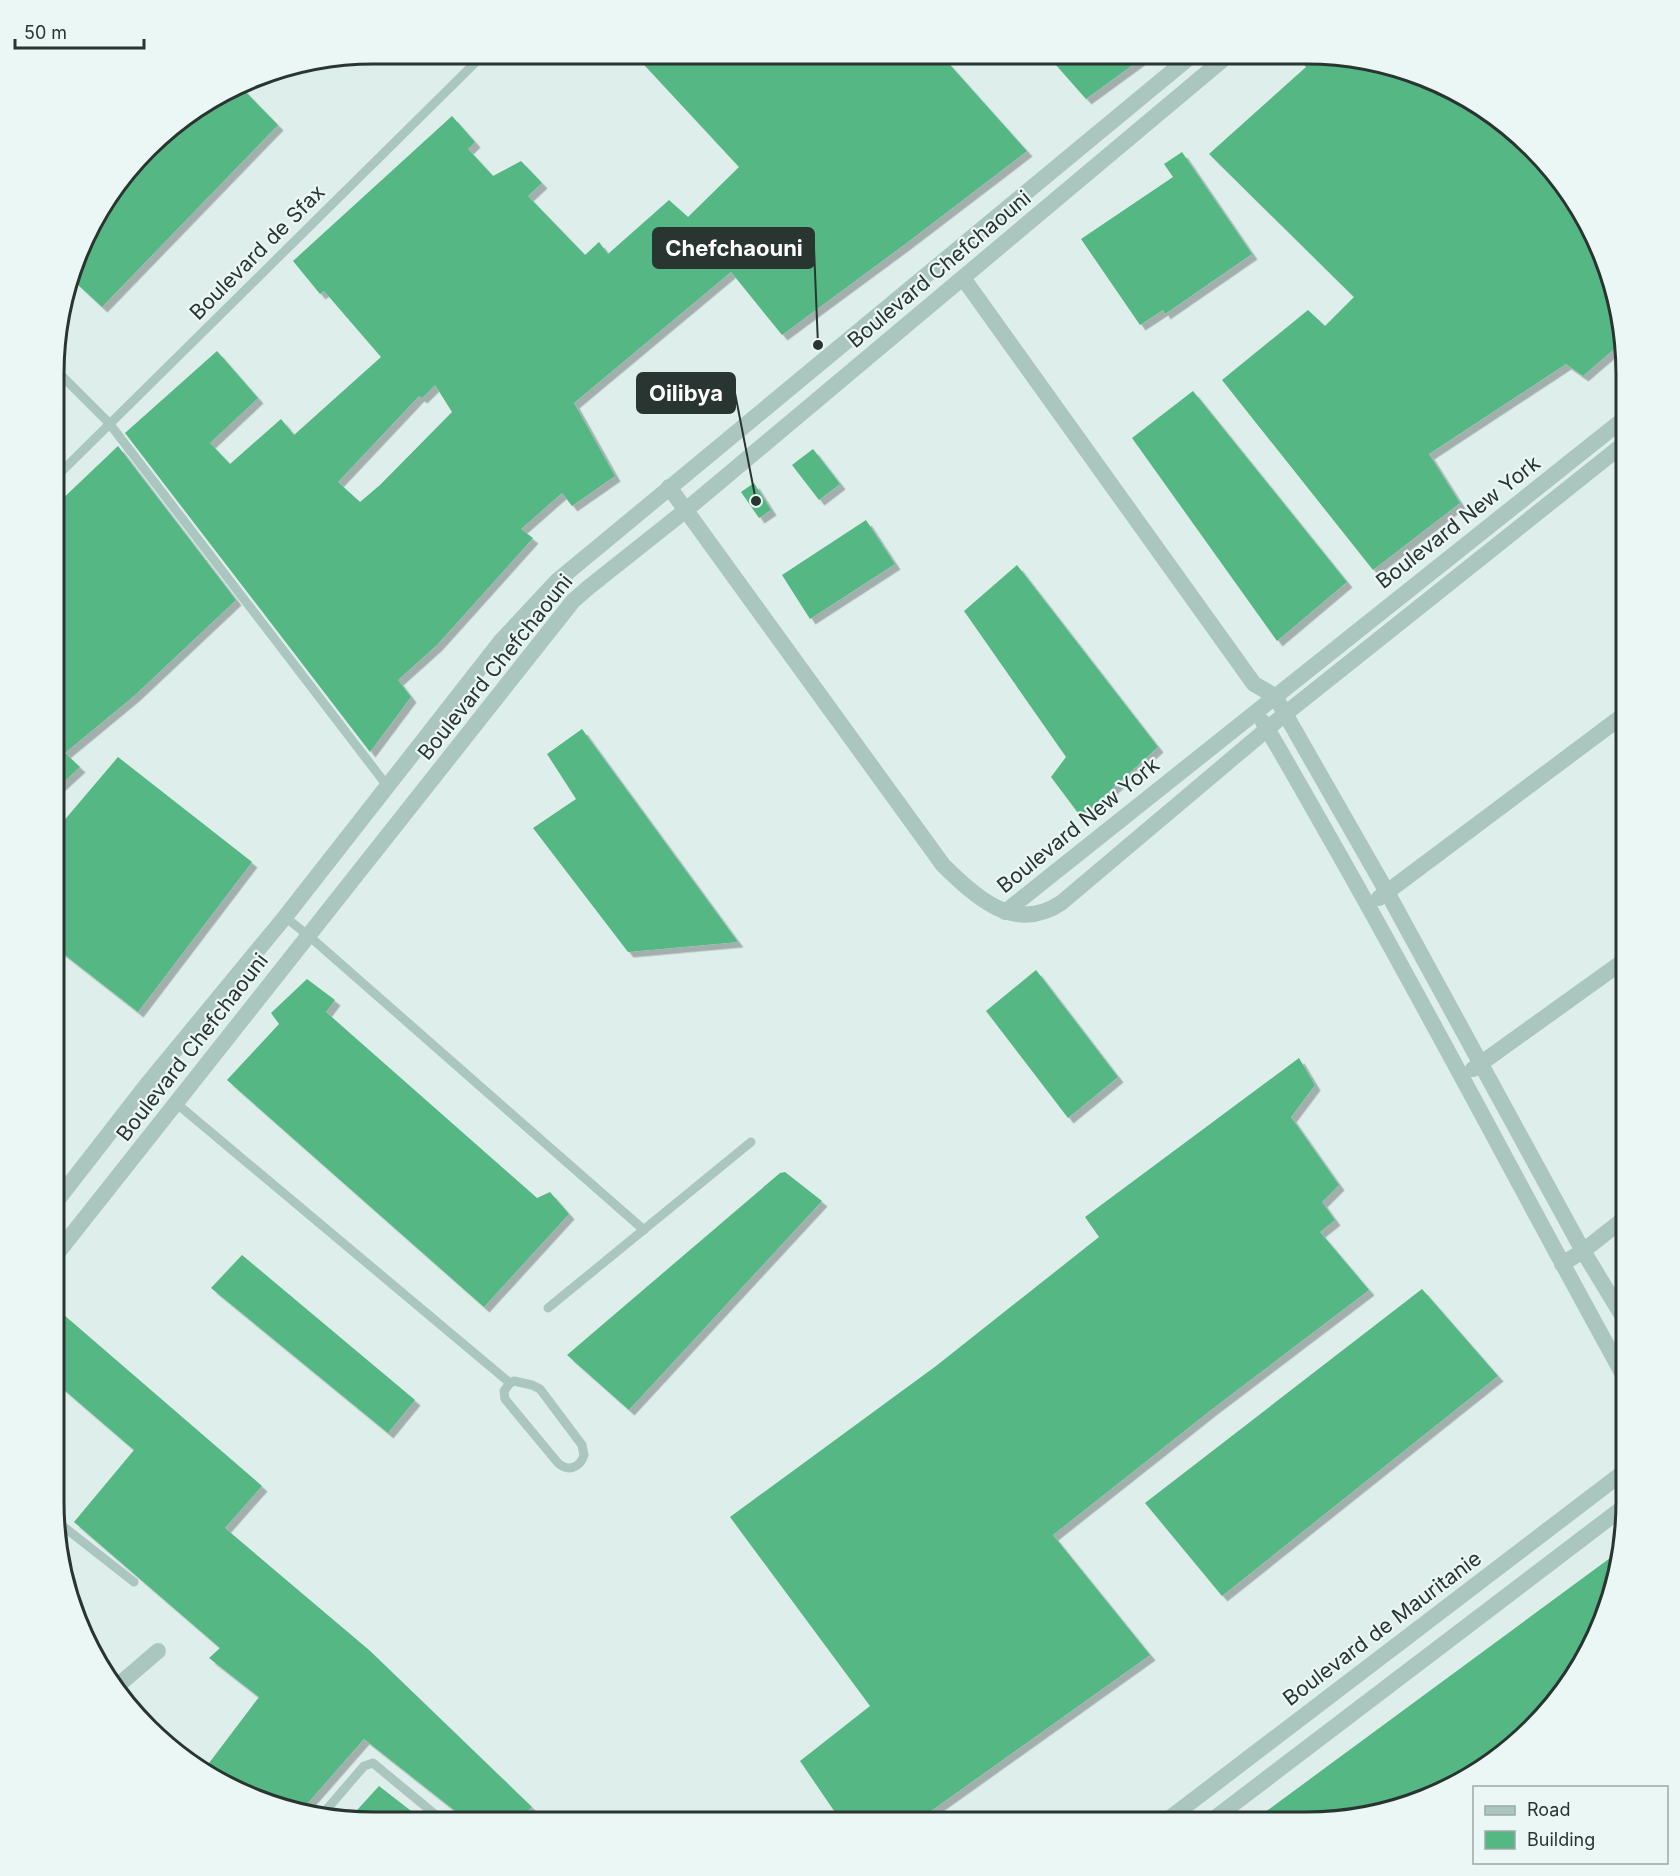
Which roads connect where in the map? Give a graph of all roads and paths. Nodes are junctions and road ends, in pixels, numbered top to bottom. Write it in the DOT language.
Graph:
graph roads {
  1 [pos="474,64"];
  2 [pos="1181,64"];
  3 [pos="1217,64"];
  4 [pos="963,278"];
  5 [pos="65,379"];
  6 [pos="109,423"];
  7 [pos="1616,425"];
  8 [pos="1616,450"];
  9 [pos="65,468"];
  10 [pos="669,488"];
  11 [pos="687,510"];
  12 [pos="1254,684"];
  13 [pos="1275,696"];
  14 [pos="1256,711"];
  15 [pos="1285,714"];
  16 [pos="1616,721"];
  17 [pos="1267,729"];
  18 [pos="388,788"];
  19 [pos="1387,892"];
  20 [pos="1368,905"];
  21 [pos="1005,912"];
  22 [pos="285,917"];
  23 [pos="309,936"];
  24 [pos="1616,966"];
  25 [pos="1481,1063"];
  26 [pos="1463,1076"];
  27 [pos="176,1103"];
  28 [pos="751,1142"];
  29 [pos="65,1190"];
  30 [pos="1616,1225"];
  31 [pos="644,1230"];
  32 [pos="65,1243"];
  33 [pos="1583,1251"];
  34 [pos="1562,1264"];
  35 [pos="1616,1305"];
  36 [pos="548,1308"];
  37 [pos="1616,1362"];
  38 [pos="510,1383"];
  39 [pos="1616,1478"];
  40 [pos="1615,1513"];
  41 [pos="66,1528"];
  42 [pos="134,1582"];
  43 [pos="158,1651"];
  44 [pos="123,1681"];
  45 [pos="328,1808"];
  46 [pos="432,1812"];
  47 [pos="1178,1812"];
  48 [pos="1223,1812"];
  1 -- 6 [label="lane, Boulevard de Sfax"];
  2 -- 10 [label="street, Boulevard Chefchaouni"];
  3 -- 4 [label="street, Boulevard Chefchaouni"];
  4 -- 11 [label="street, Boulevard Chefchaouni"];
  4 -- 12 [label="street"];
  5 -- 6 [label="lane"];
  6 -- 9 [label="lane, Boulevard de Sfax"];
  6 -- 18 [label="lane"];
  7 -- 13 [label="street, Boulevard New York"];
  8 -- 15 [label="street, Boulevard New York"];
  10 -- 11 [label="street"];
  10 -- 18 [label="street, Boulevard Chefchaouni"];
  11 -- 21 [label="street"];
  11 -- 23 [label="street, Boulevard Chefchaouni"];
  12 -- 13 [label="street"];
  12 -- 14 [label="street"];
  13 -- 14 [label="street, Boulevard New York"];
  13 -- 15 [label="street"];
  14 -- 17 [label="street"];
  14 -- 21 [label="street, Boulevard New York"];
  15 -- 17 [label="street, Boulevard New York"];
  15 -- 19 [label="street"];
  16 -- 19 [label="street"];
  17 -- 20 [label="street"];
  17 -- 21 [label="street, Boulevard New York"];
  18 -- 22 [label="street, Boulevard Chefchaouni"];
  19 -- 20 [label="street"];
  19 -- 25 [label="street"];
  20 -- 26 [label="street"];
  22 -- 23 [label="lane"];
  22 -- 29 [label="street, Boulevard Chefchaouni"];
  23 -- 27 [label="street, Boulevard Chefchaouni"];
  23 -- 31 [label="lane"];
  24 -- 25 [label="street"];
  25 -- 26 [label="street"];
  25 -- 33 [label="street"];
  26 -- 34 [label="street"];
  27 -- 32 [label="street, Boulevard Chefchaouni"];
  27 -- 38 [label="lane"];
  28 -- 31 [label="lane"];
  30 -- 33 [label="street"];
  31 -- 36 [label="lane"];
  33 -- 34 [label="street"];
  33 -- 35 [label="street"];
  34 -- 37 [label="street"];
  38 -- 38 [label="lane"];
  39 -- 47 [label="street, Boulevard de Mauritanie"];
  40 -- 48 [label="street"];
  41 -- 42 [label="lane"];
  43 -- 44 [label="street"];
  45 -- 46 [label="lane"];
}
